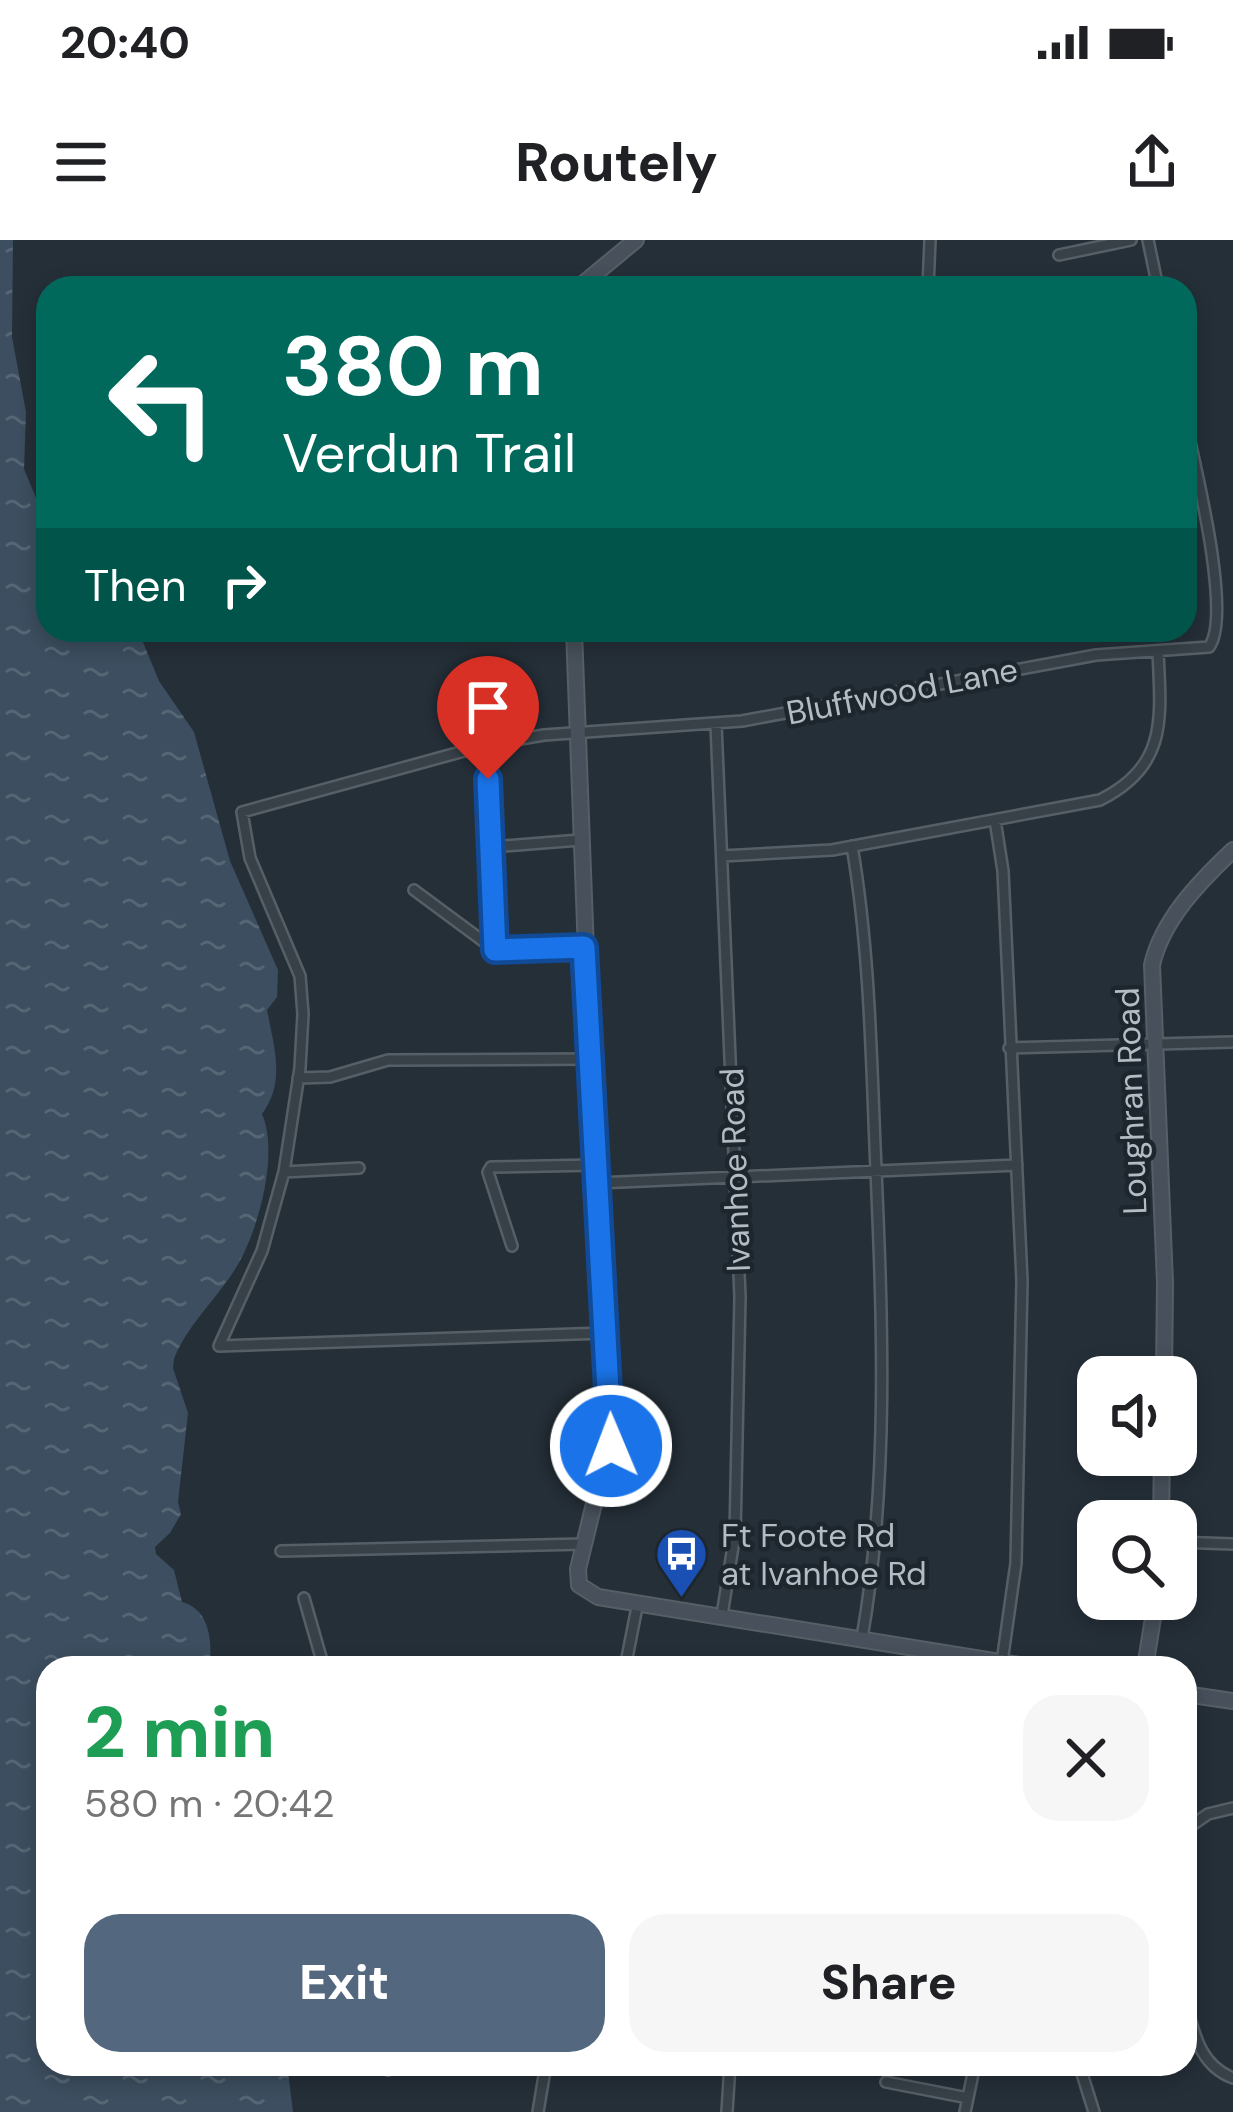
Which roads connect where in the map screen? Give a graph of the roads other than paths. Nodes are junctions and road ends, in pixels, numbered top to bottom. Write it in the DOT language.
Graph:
graph roads {
  1 [pos="636,240"];
  2 [pos="929,240"];
  3 [pos="1131,240"];
  4 [pos="1148,240"];
  5 [pos="1059,255"];
  6 [pos="592,276"];
  7 [pos="928,276"];
  8 [pos="1156,276"];
  9 [pos="1197,476"];
  10 [pos="574,642"];
  11 [pos="1158,652"];
  12 [pos="716,724"];
  13 [pos="578,730"];
  14 [pos="487,746"];
  15 [pos="995,820"];
  16 [pos="580,840"];
  17 [pos="852,846"];
  18 [pos="491,847"];
  19 [pos="1233,850"];
  20 [pos="722,856"];
  21 [pos="414,890"];
  22 [pos="584,947"];
  23 [pos="495,950"];
  24 [pos="1233,1042"];
  25 [pos="1155,1045"];
  26 [pos="1009,1048"];
  27 [pos="590,1059"];
  28 [pos="298,1078"];
  29 [pos="595,1165"];
  30 [pos="1018,1165"];
  31 [pos="359,1168"];
  32 [pos="284,1172"];
  33 [pos="876,1172"];
  34 [pos="735,1178"];
  35 [pos="596,1183"];
  36 [pos="512,1246"];
  37 [pos="605,1333"];
  38 [pos="1164,1356"];
  39 [pos="1197,1543"];
  40 [pos="584,1544"];
  41 [pos="1233,1544"];
  42 [pos="280,1551"];
  43 [pos="304,1598"];
  44 [pos="638,1602"];
  45 [pos="722,1615"];
  46 [pos="1153,1620"];
  47 [pos="862,1638"];
  48 [pos="321,1656"];
  49 [pos="627,1656"];
  50 [pos="967,1656"];
  51 [pos="1003,1656"];
  52 [pos="1147,1656"];
  53 [pos="1197,1696"];
  54 [pos="1233,1701"];
  55 [pos="1233,1808"];
  56 [pos="1197,1822"];
  57 [pos="1197,2038"];
  58 [pos="544,2076"];
  59 [pos="729,2076"];
  60 [pos="973,2076"];
  61 [pos="1083,2076"];
  62 [pos="1233,2078"];
  63 [pos="886,2082"];
  64 [pos="968,2098"];
  65 [pos="538,2112"];
  66 [pos="727,2112"];
  67 [pos="965,2112"];
  68 [pos="1094,2112"];
  1 -- 6 [label="street"];
  2 -- 7 [label="street"];
  3 -- 5 [label="street"];
  4 -- 8 [label="street"];
  9 -- 11 [label="street, Bluffwood Lane"];
  10 -- 13 [label="street"];
  11 -- 12 [label="street, Bluffwood Lane"];
  11 -- 15 [label="street"];
  12 -- 13 [label="street, Bluffwood Lane"];
  12 -- 20 [label="street, Ivanhoe Road"];
  13 -- 14 [label="street, Bluffwood Lane"];
  13 -- 16 [label="street"];
  14 -- 18 [label="street"];
  14 -- 28 [label="street, Bluffwood Lane"];
  15 -- 17 [label="street"];
  15 -- 26 [label="street"];
  16 -- 18 [label="street"];
  16 -- 22 [label="street"];
  17 -- 20 [label="street"];
  17 -- 33 [label="street"];
  18 -- 23 [label="street"];
  19 -- 25 [label="street, Loughran Road"];
  20 -- 34 [label="street, Ivanhoe Road"];
  21 -- 23 [label="street"];
  22 -- 23 [label="street"];
  22 -- 27 [label="street"];
  24 -- 25 [label="street"];
  25 -- 26 [label="street"];
  25 -- 38 [label="street, Loughran Road"];
  26 -- 30 [label="street"];
  27 -- 28 [label="street"];
  27 -- 29 [label="street"];
  28 -- 32 [label="street"];
  29 -- 35 [label="street"];
  29 -- 36 [label="street"];
  30 -- 33 [label="street"];
  30 -- 51 [label="street"];
  31 -- 32 [label="street"];
  32 -- 37 [label="street"];
  33 -- 34 [label="street"];
  33 -- 47 [label="street"];
  34 -- 35 [label="street"];
  34 -- 45 [label="street, Ivanhoe Road"];
  35 -- 37 [label="street"];
  37 -- 40 [label="street"];
  39 -- 41 [label="street"];
  40 -- 42 [label="street"];
  40 -- 44 [label="street"];
  43 -- 48 [label="street"];
  44 -- 45 [label="street"];
  44 -- 49 [label="street"];
  45 -- 47 [label="street"];
  46 -- 52 [label="street"];
  47 -- 50 [label="street"];
  53 -- 54 [label="street"];
  55 -- 56 [label="street"];
  57 -- 62 [label="street"];
  58 -- 65 [label="street"];
  59 -- 66 [label="street"];
  60 -- 64 [label="street"];
  61 -- 68 [label="street"];
  63 -- 64 [label="street"];
  64 -- 67 [label="street"];
}
